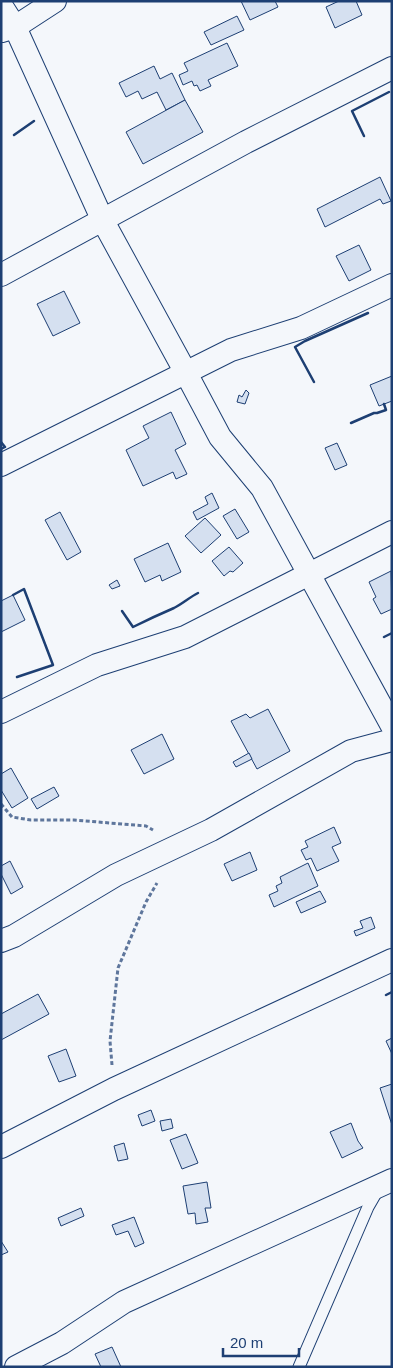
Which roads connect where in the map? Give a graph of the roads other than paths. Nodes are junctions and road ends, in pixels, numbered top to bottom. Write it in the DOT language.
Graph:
graph roads {
  1 [pos="55,1"];
  2 [pos="1,6"];
  3 [pos="8,29"];
  4 [pos="392,68"];
  5 [pos="103,221"];
  6 [pos="1,274"];
  7 [pos="392,285"];
  8 [pos="186,373"];
  9 [pos="1,465"];
  10 [pos="392,532"];
  11 [pos="308,574"];
  12 [pos="1,712"];
  13 [pos="392,726"];
  14 [pos="392,740"];
  15 [pos="1,941"];
  16 [pos="392,960"];
  17 [pos="1,1147"];
  18 [pos="386,1183"];
  19 [pos="16,1367"];
  20 [pos="299,1367"];
  1 -- 3 [label="street"];
  2 -- 3 [label="street"];
  3 -- 5 [label="street"];
  4 -- 5 [label="street"];
  5 -- 6 [label="street"];
  5 -- 8 [label="street"];
  7 -- 8 [label="street"];
  8 -- 9 [label="street"];
  8 -- 11 [label="street"];
  10 -- 11 [label="street"];
  11 -- 12 [label="street"];
  11 -- 13 [label="street"];
  14 -- 15 [label="street"];
  16 -- 17 [label="street"];
  18 -- 19 [label="street"];
  18 -- 20 [label="lane"];
}
